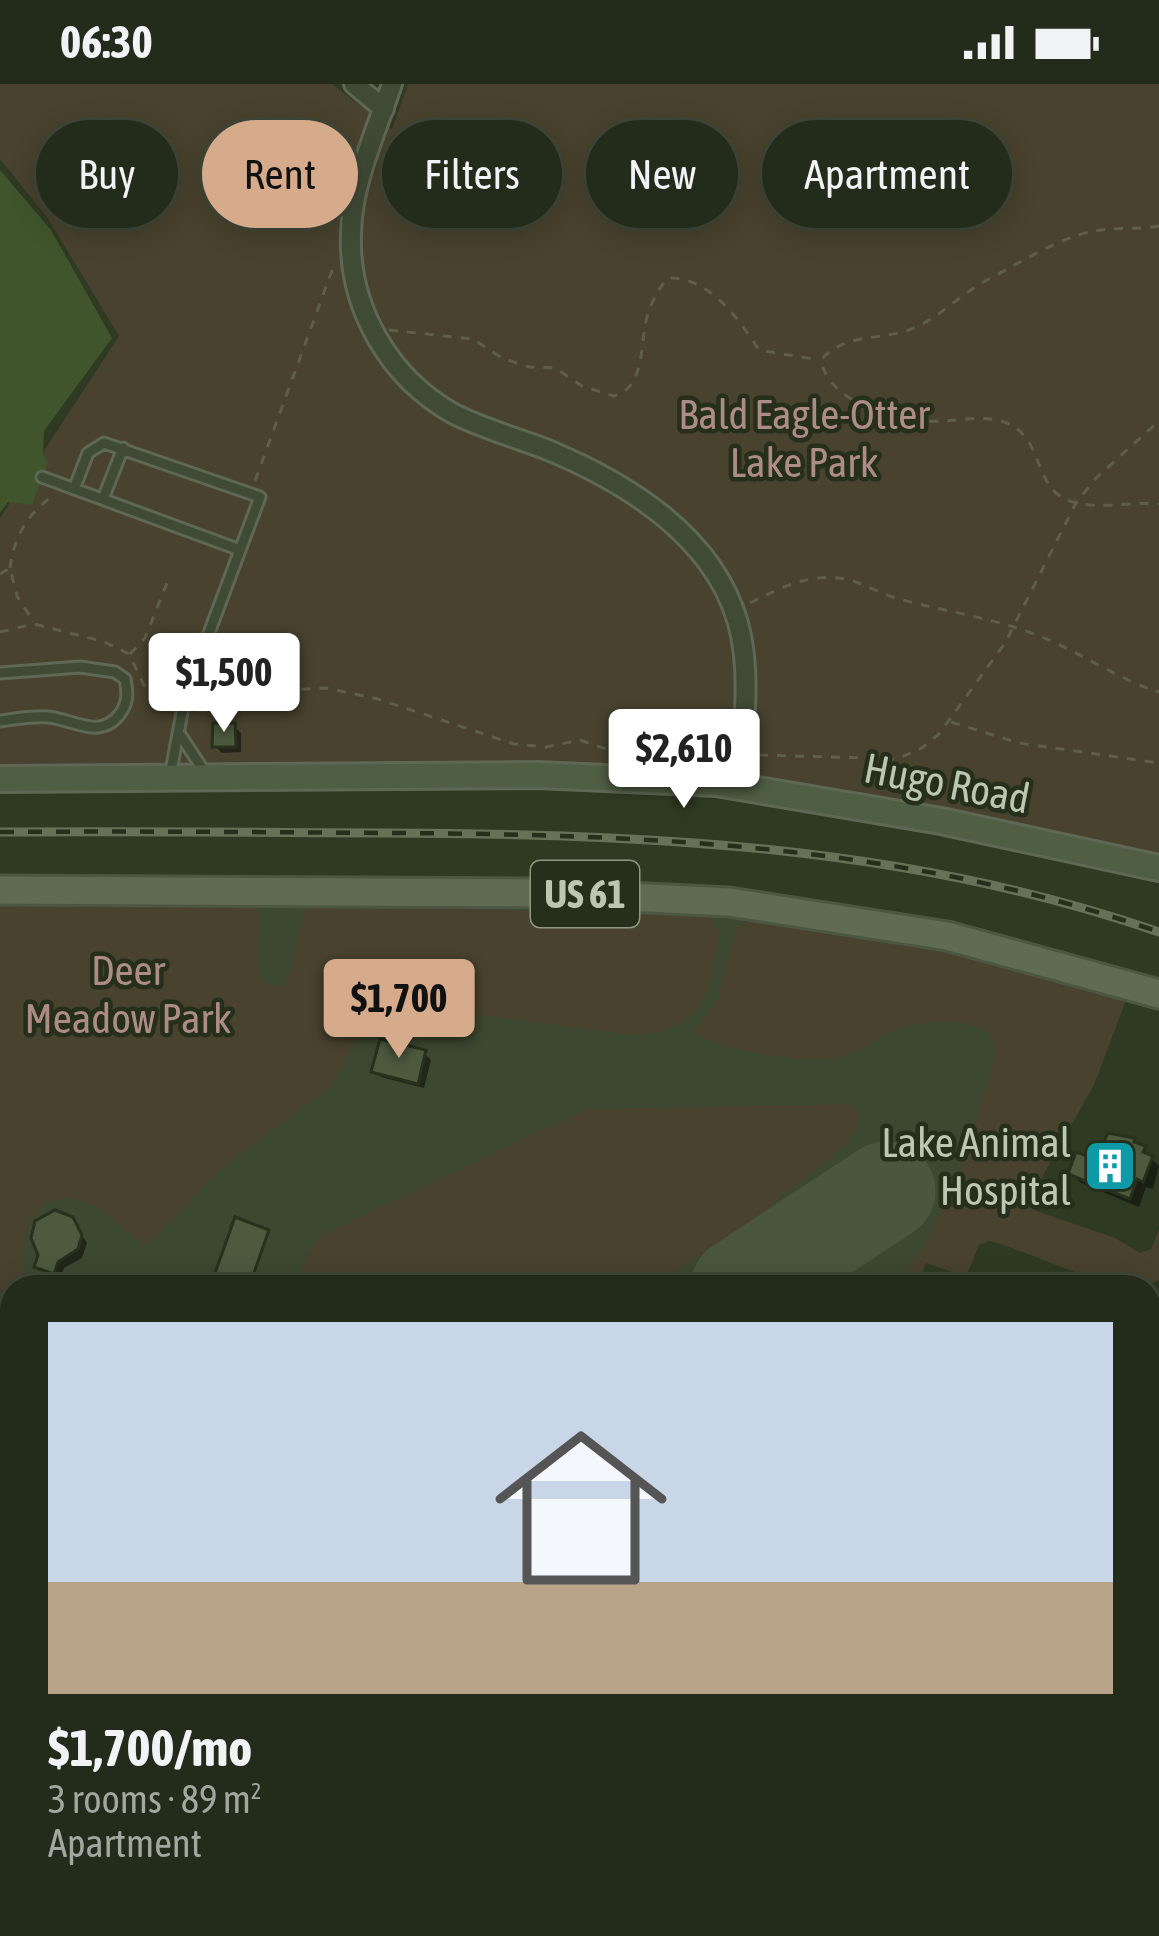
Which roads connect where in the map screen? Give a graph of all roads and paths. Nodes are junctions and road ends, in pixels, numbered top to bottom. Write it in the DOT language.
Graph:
graph roads {
  1 [pos="354,84"];
  2 [pos="392,84"];
  3 [pos="384,109"];
  4 [pos="1159,226"];
  5 [pos="351,250"];
  6 [pos="374,332"];
  7 [pos="821,360"];
  8 [pos="1159,422"];
  9 [pos="122,448"];
  10 [pos="42,477"];
  11 [pos="74,489"];
  12 [pos="250,494"];
  13 [pos="103,500"];
  14 [pos="1076,502"];
  15 [pos="1159,504"];
  16 [pos="240,550"];
  17 [pos="10,568"];
  18 [pos="0,574"];
  19 [pos="167,583"];
  20 [pos="734,611"];
  21 [pos="34,624"];
  22 [pos="1014,627"];
  23 [pos="0,632"];
  24 [pos="80,636"];
  25 [pos="129,654"];
  26 [pos="80,667"];
  27 [pos="0,674"];
  28 [pos="1159,692"];
  29 [pos="182,708"];
  30 [pos="0,721"];
  31 [pos="951,722"];
  32 [pos="181,736"];
  33 [pos="740,751"];
  34 [pos="1159,763"];
  35 [pos="209,777"];
  36 [pos="170,778"];
  37 [pos="0,779"];
  38 [pos="736,786"];
  39 [pos="1159,868"];
  40 [pos="0,890"];
  41 [pos="1159,994"];
  1 -- 3 [label="street"];
  2 -- 3 [label="street"];
  3 -- 5 [label="street"];
  4 -- 7 [label="path"];
  5 -- 6 [label="street"];
  5 -- 12 [label="path"];
  6 -- 7 [label="path"];
  6 -- 20 [label="street"];
  7 -- 14 [label="path"];
  8 -- 14 [label="path"];
  9 -- 11 [label="lane"];
  9 -- 12 [label="lane"];
  9 -- 13 [label="lane"];
  10 -- 11 [label="lane"];
  11 -- 13 [label="lane"];
  11 -- 17 [label="path"];
  12 -- 16 [label="lane"];
  13 -- 16 [label="lane"];
  14 -- 15 [label="path"];
  14 -- 22 [label="path"];
  16 -- 29 [label="lane"];
  17 -- 18 [label="path"];
  17 -- 21 [label="path"];
  19 -- 25 [label="path"];
  20 -- 22 [label="path"];
  20 -- 33 [label="street"];
  21 -- 23 [label="path"];
  21 -- 24 [label="path"];
  22 -- 28 [label="path"];
  22 -- 31 [label="path"];
  24 -- 25 [label="path"];
  24 -- 26 [label="path"];
  25 -- 29 [label="path"];
  26 -- 27 [label="lane"];
  26 -- 30 [label="lane"];
  29 -- 32 [label="lane"];
  29 -- 38 [label="path"];
  31 -- 33 [label="path"];
  31 -- 34 [label="path"];
  32 -- 35 [label="lane"];
  32 -- 36 [label="lane"];
  33 -- 38 [label="street"];
  35 -- 36 [label="street, Hugo Road"];
  35 -- 38 [label="street, Hugo Road"];
  36 -- 37 [label="street, Hugo Road"];
  38 -- 39 [label="street, Hugo Road"];
  40 -- 41 [label="main road, US 61"];
}
